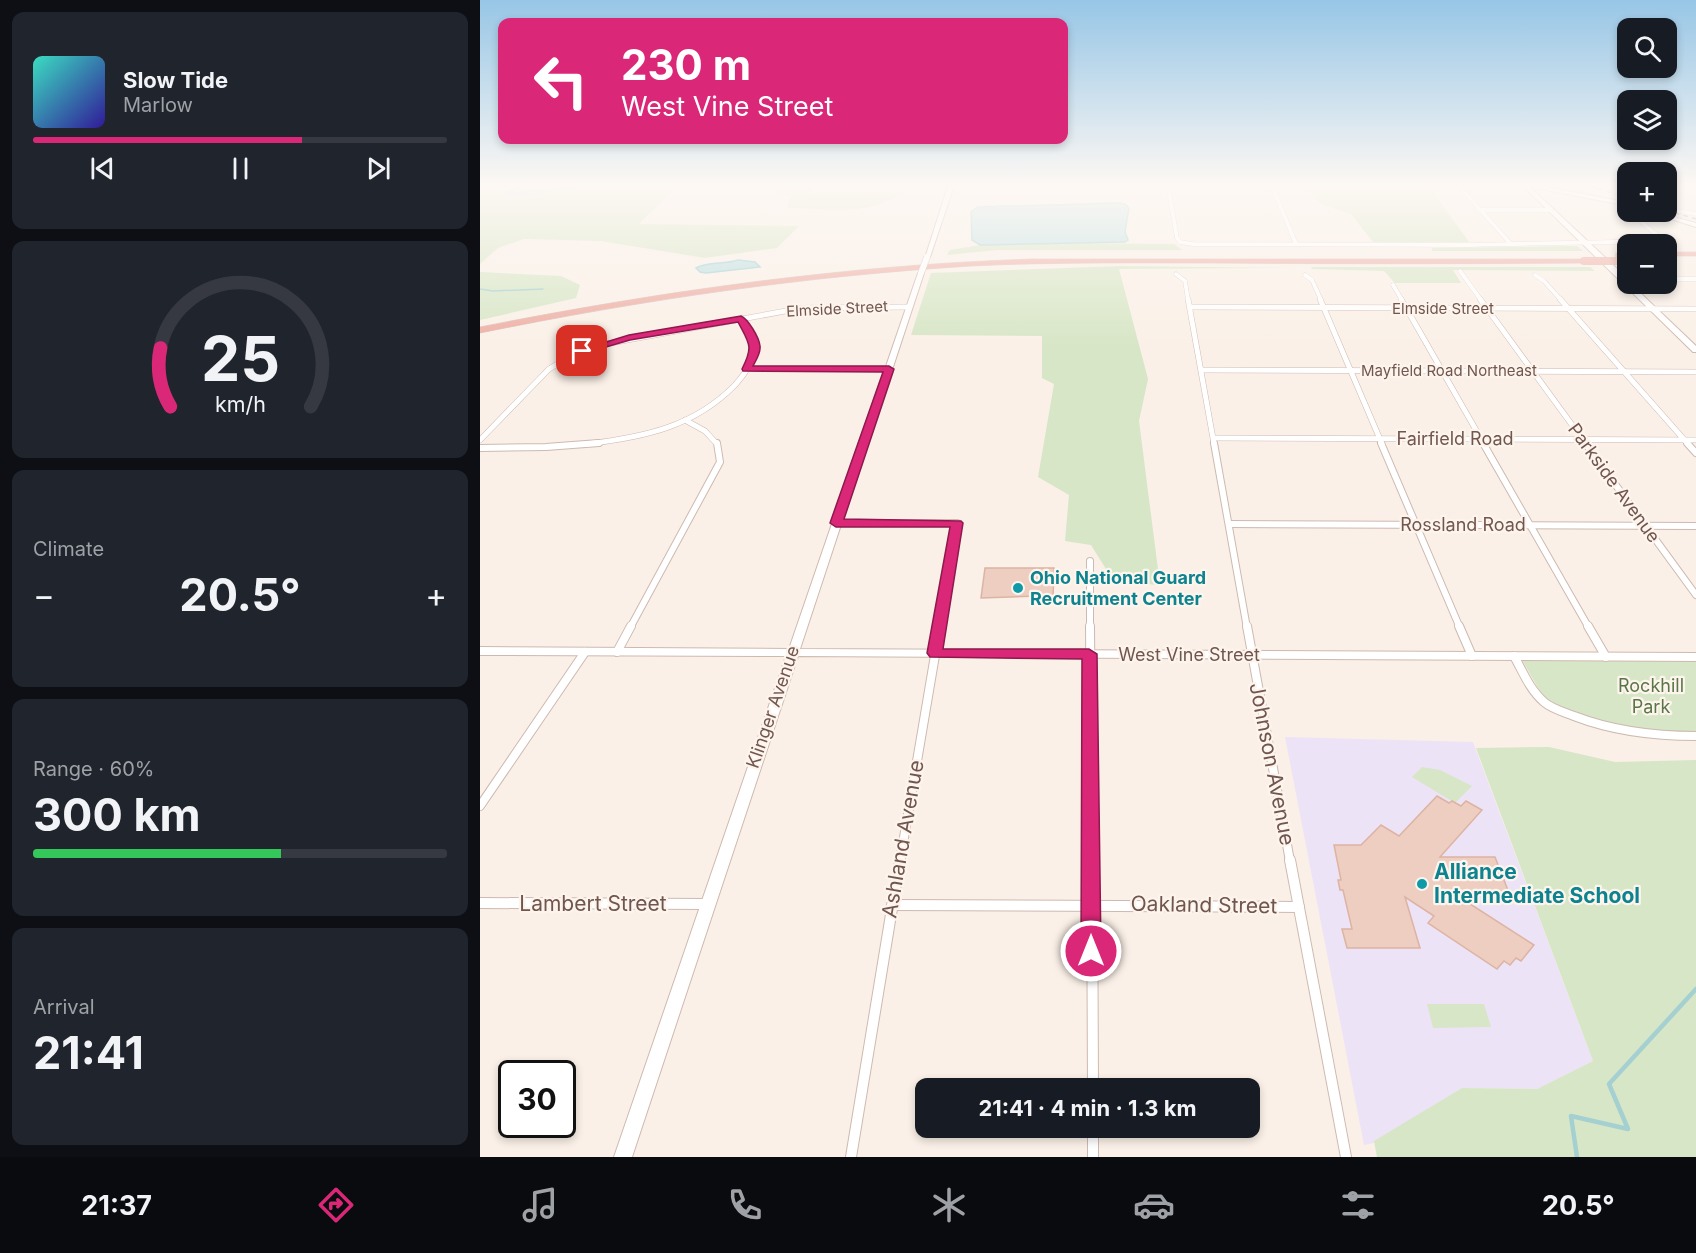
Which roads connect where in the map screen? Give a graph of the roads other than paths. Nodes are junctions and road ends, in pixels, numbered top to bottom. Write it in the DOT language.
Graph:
graph roads {
  1 [pos="933,240"];
  2 [pos="1179,240"];
  3 [pos="1294,240"];
  4 [pos="1507,240"];
  5 [pos="1662,240"];
  6 [pos="1584,241"];
  7 [pos="1510,243"];
  8 [pos="1296,244"];
  9 [pos="1677,254"];
  10 [pos="1696,254"];
  11 [pos="1617,255"];
  12 [pos="1582,258"];
  13 [pos="1617,260"];
  14 [pos="1696,260"];
  15 [pos="1677,261"];
  16 [pos="1460,271"];
  17 [pos="1617,272"];
  18 [pos="1176,274"];
  19 [pos="1305,275"];
  20 [pos="1535,275"];
  21 [pos="1677,279"];
  22 [pos="1696,279"];
  23 [pos="1393,285"];
  24 [pos="1639,294"];
  25 [pos="909,307"];
  26 [pos="1190,307"];
  27 [pos="1324,308"];
  28 [pos="1406,309"];
  29 [pos="1487,309"];
  30 [pos="1569,309"];
  31 [pos="1654,309"];
  32 [pos="1696,309"];
  33 [pos="741,318"];
  34 [pos="480,323"];
  35 [pos="480,330"];
  36 [pos="1696,350"];
  37 [pos="747,369"];
  38 [pos="889,369"];
  39 [pos="1202,370"];
  40 [pos="1350,370"];
  41 [pos="1442,370"];
  42 [pos="1532,371"];
  43 [pos="1624,371"];
  44 [pos="1696,372"];
  45 [pos="686,420"];
  46 [pos="1214,438"];
  47 [pos="1380,438"];
  48 [pos="1481,439"];
  49 [pos="1582,439"];
  50 [pos="480,440"];
  51 [pos="1685,440"];
  52 [pos="1696,440"];
  53 [pos="480,448"];
  54 [pos="1696,453"];
  55 [pos="836,523"];
  56 [pos="1229,524"];
  57 [pos="1417,525"];
  58 [pos="1531,525"];
  59 [pos="1646,526"];
  60 [pos="1696,526"];
  61 [pos="1090,561"];
  62 [pos="1696,595"];
  63 [pos="480,651"];
  64 [pos="585,652"];
  65 [pos="617,652"];
  66 [pos="792,653"];
  67 [pos="935,653"];
  68 [pos="1089,654"];
  69 [pos="1252,655"];
  70 [pos="1472,656"];
  71 [pos="1514,656"];
  72 [pos="1606,657"];
  73 [pos="1696,657"];
  74 [pos="1696,736"];
  75 [pos="480,806"];
  76 [pos="480,903"];
  77 [pos="706,904"];
  78 [pos="892,904"];
  79 [pos="1091,904"];
  80 [pos="1299,907"];
  81 [pos="1093,1078"];
  82 [pos="1093,1138"];
  83 [pos="623,1157"];
  84 [pos="851,1157"];
  85 [pos="1093,1157"];
  86 [pos="1346,1157"];
  1 -- 25 [label="street, Klinger Avenue, bridge"];
  2 -- 8 [label="street"];
  3 -- 8 [label="street"];
  4 -- 7 [label="street"];
  5 -- 6 [label="street"];
  6 -- 7 [label="street"];
  6 -- 17 [label="street"];
  7 -- 8 [label="street"];
  9 -- 10 [label="highway"];
  11 -- 12 [label="highway"];
  12 -- 13 [label="highway, bridge"];
  12 -- 34 [label="highway"];
  12 -- 35 [label="highway"];
  14 -- 15 [label="highway"];
  16 -- 29 [label="street, Parkside Avenue"];
  18 -- 26 [label="street, Johnson Avenue"];
  19 -- 27 [label="street"];
  20 -- 30 [label="street"];
  21 -- 22 [label="street"];
  23 -- 28 [label="street"];
  24 -- 31 [label="street"];
  25 -- 33 [label="street, Elmside Street"];
  25 -- 38 [label="street, Klinger Avenue"];
  26 -- 27 [label="street, Elmside Street"];
  26 -- 39 [label="street, Johnson Avenue"];
  27 -- 28 [label="street, Elmside Street"];
  27 -- 40 [label="street"];
  28 -- 29 [label="street, Elmside Street"];
  28 -- 41 [label="street"];
  29 -- 30 [label="street, Elmside Street"];
  29 -- 42 [label="street, Parkside Avenue"];
  30 -- 31 [label="street, Elmside Street"];
  30 -- 43 [label="street"];
  31 -- 32 [label="street, Elmside Street"];
  31 -- 36 [label="street"];
  33 -- 37 [label="street"];
  33 -- 50 [label="street, Elmside Street"];
  37 -- 38 [label="street"];
  37 -- 45 [label="street"];
  38 -- 55 [label="street, Klinger Avenue"];
  39 -- 40 [label="street, Mayfield Road Northeast"];
  39 -- 46 [label="street, Johnson Avenue"];
  40 -- 41 [label="street, Mayfield Road Northeast"];
  40 -- 47 [label="street"];
  41 -- 42 [label="street, Mayfield Road Northeast"];
  41 -- 48 [label="street"];
  42 -- 43 [label="street, Mayfield Road Northeast"];
  42 -- 49 [label="street, Parkside Avenue"];
  43 -- 44 [label="street, Mayfield Road Northeast"];
  43 -- 51 [label="street"];
  45 -- 53 [label="street"];
  45 -- 65 [label="street"];
  46 -- 47 [label="street, Fairfield Road"];
  46 -- 56 [label="street, Johnson Avenue"];
  47 -- 48 [label="street, Fairfield Road"];
  47 -- 57 [label="street"];
  48 -- 49 [label="street, Fairfield Road"];
  48 -- 58 [label="street"];
  49 -- 51 [label="street, Fairfield Road"];
  49 -- 59 [label="street, Parkside Avenue"];
  51 -- 52 [label="street, Fairfield Road"];
  51 -- 54 [label="street"];
  55 -- 66 [label="street, Klinger Avenue"];
  55 -- 67 [label="street, Ashland Avenue"];
  56 -- 57 [label="street, Rossland Road"];
  56 -- 69 [label="street, Johnson Avenue"];
  57 -- 58 [label="street, Rossland Road"];
  57 -- 70 [label="street"];
  58 -- 59 [label="street, Rossland Road"];
  58 -- 72 [label="street"];
  59 -- 60 [label="street, Rossland Road"];
  59 -- 62 [label="street, Parkside Avenue"];
  61 -- 68 [label="street"];
  63 -- 64 [label="street, West Vine Street"];
  64 -- 65 [label="street, West Vine Street"];
  64 -- 75 [label="street"];
  65 -- 66 [label="street, West Vine Street"];
  66 -- 67 [label="street, West Vine Street"];
  66 -- 77 [label="street, Klinger Avenue"];
  67 -- 68 [label="street, West Vine Street"];
  67 -- 78 [label="street, Ashland Avenue"];
  68 -- 69 [label="street, West Vine Street"];
  68 -- 79 [label="street"];
  69 -- 70 [label="street, West Vine Street"];
  69 -- 80 [label="street, Johnson Avenue"];
  70 -- 71 [label="street, West Vine Street"];
  71 -- 72 [label="street, West Vine Street"];
  71 -- 74 [label="street"];
  72 -- 73 [label="street, West Vine Street"];
  76 -- 77 [label="street, Lambert Street"];
  77 -- 83 [label="street, Klinger Avenue"];
  78 -- 79 [label="street, Oakland Street"];
  78 -- 84 [label="street, Ashland Avenue"];
  79 -- 80 [label="street, Oakland Street"];
  79 -- 81 [label="street"];
  80 -- 86 [label="street, Johnson Avenue"];
  82 -- 85 [label="street"];
}
